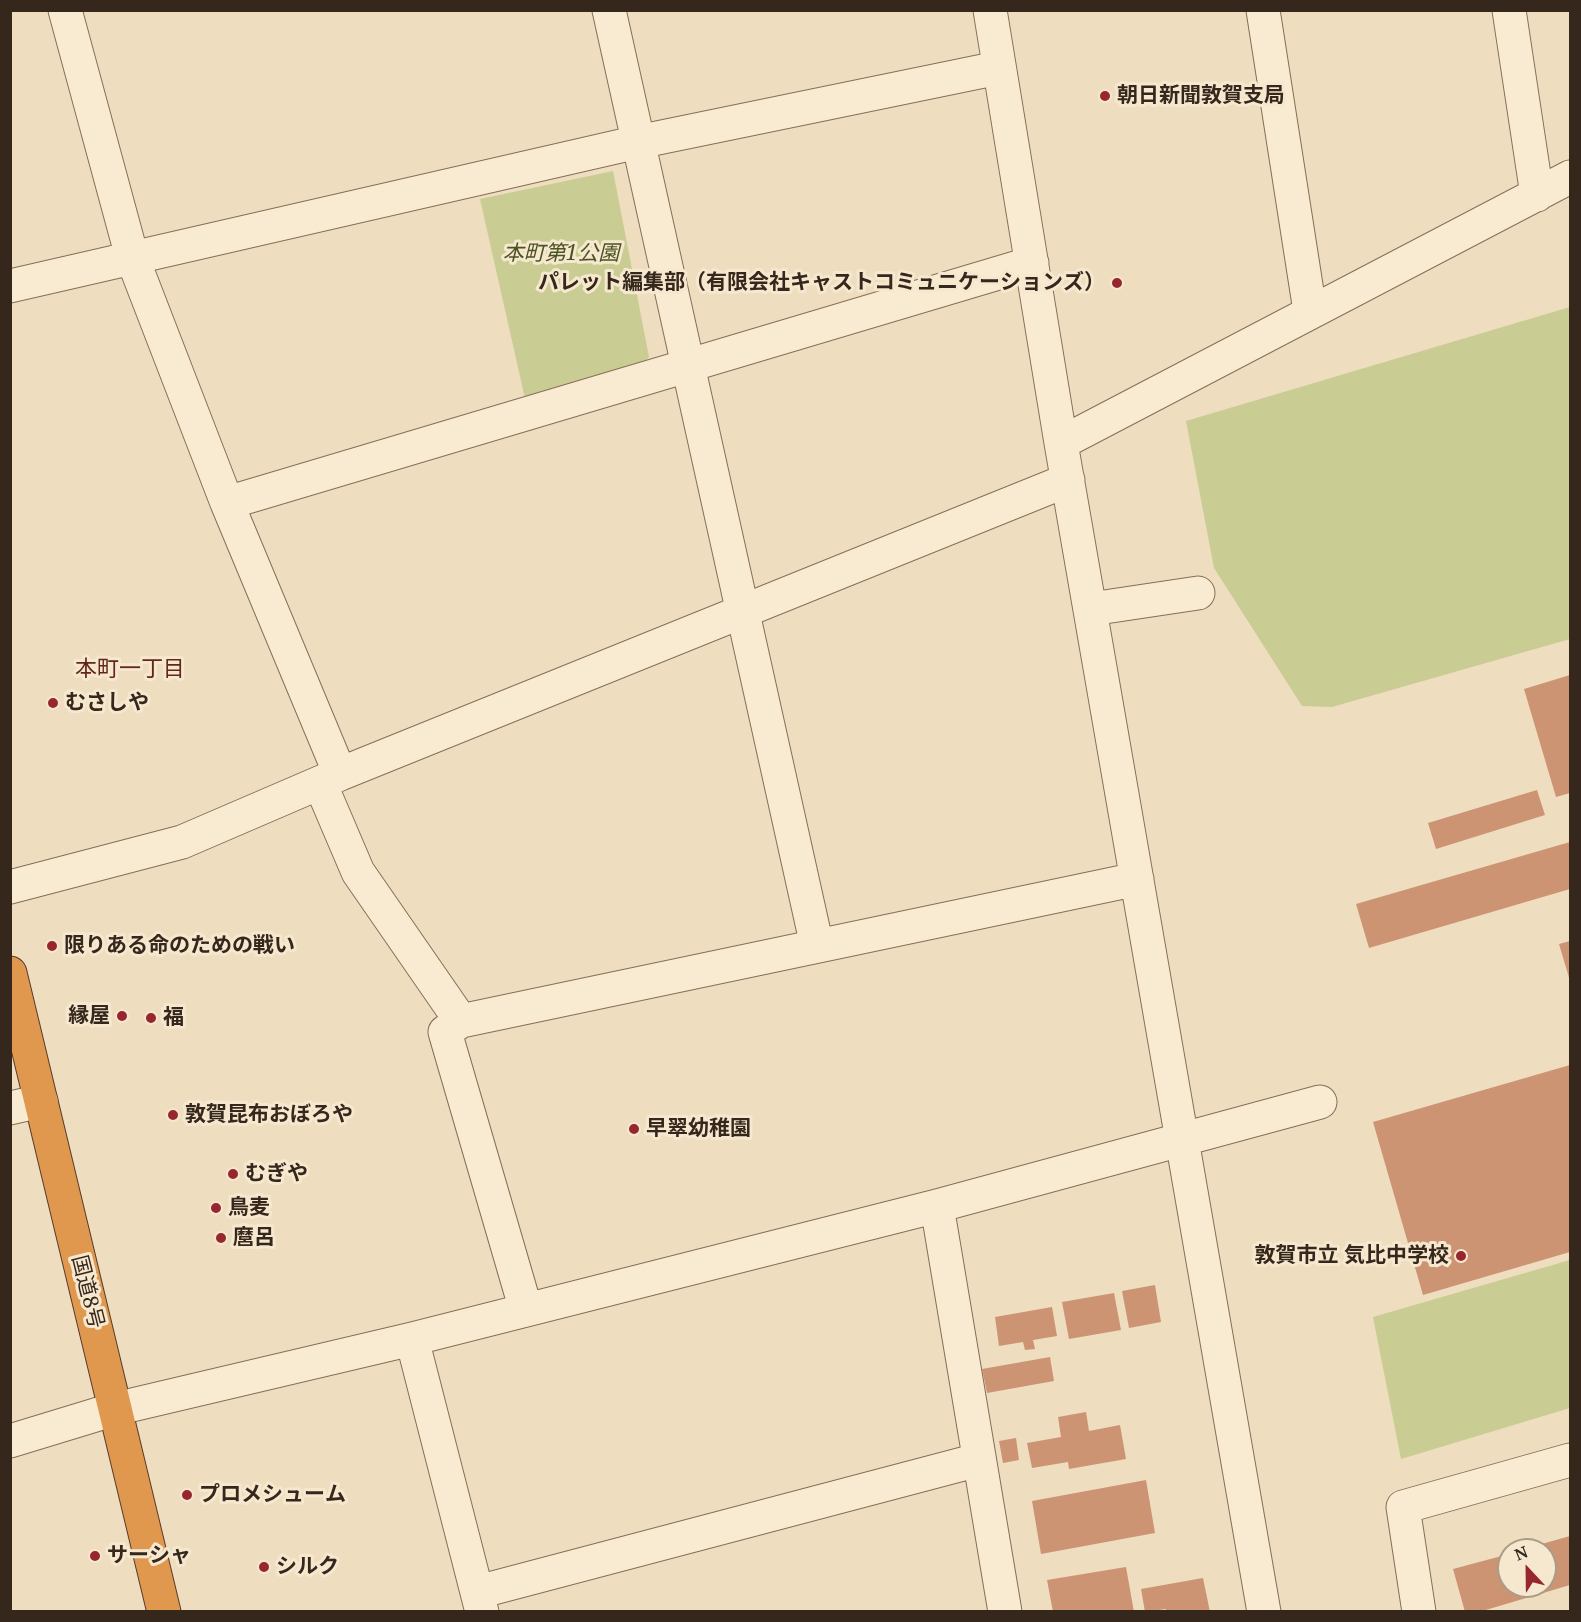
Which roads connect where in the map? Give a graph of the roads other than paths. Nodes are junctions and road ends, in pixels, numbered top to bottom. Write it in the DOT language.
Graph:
graph roads {
  1 [pos="65,10"];
  2 [pos="609,10"];
  3 [pos="990,10"];
  4 [pos="1263,10"];
  5 [pos="1509,10"];
  6 [pos="998,68"];
  7 [pos="638,142"];
  8 [pos="1570,177"];
  9 [pos="1537,195"];
  10 [pos="132,257"];
  11 [pos="1032,263"];
  12 [pos="10,286"];
  13 [pos="1310,311"];
  14 [pos="686,368"];
  15 [pos="1061,443"];
  16 [pos="1068,480"];
  17 [pos="227,503"];
  18 [pos="1198,593"];
  19 [pos="1091,609"];
  20 [pos="742,613"];
  21 [pos="330,778"];
  22 [pos="1137,879"];
  23 [pos="10,887"];
  24 [pos="817,946"];
  25 [pos="10,974"];
  26 [pos="461,1021"];
  27 [pos="1320,1102"];
  28 [pos="26,1104"];
  29 [pos="1181,1141"];
  30 [pos="937,1206"];
  31 [pos="526,1310"];
  32 [pos="412,1339"];
  33 [pos="115,1409"];
  34 [pos="10,1441"];
  35 [pos="978,1460"];
  36 [pos="1570,1460"];
  37 [pos="480,1602"];
  38 [pos="164,1611"];
  39 [pos="1005,1611"];
  40 [pos="1264,1611"];
  41 [pos="1419,1611"];
  1 -- 10 [label="street"];
  2 -- 7 [label="street"];
  3 -- 6 [label="street"];
  4 -- 13 [label="street"];
  5 -- 9 [label="street"];
  6 -- 7 [label="street"];
  6 -- 11 [label="street"];
  7 -- 10 [label="street"];
  7 -- 14 [label="street"];
  8 -- 9 [label="street"];
  9 -- 13 [label="street"];
  10 -- 12 [label="street"];
  10 -- 17 [label="street"];
  11 -- 14 [label="street"];
  11 -- 15 [label="street"];
  13 -- 15 [label="street"];
  14 -- 17 [label="street"];
  14 -- 20 [label="street"];
  15 -- 16 [label="street"];
  16 -- 19 [label="street"];
  16 -- 20 [label="street"];
  17 -- 21 [label="street"];
  18 -- 19 [label="street"];
  19 -- 22 [label="street"];
  20 -- 21 [label="street"];
  20 -- 24 [label="street"];
  21 -- 23 [label="street"];
  21 -- 26 [label="street"];
  22 -- 24 [label="street"];
  22 -- 29 [label="street"];
  24 -- 26 [label="street"];
  25 -- 28 [label="highway, 国道8号"];
  26 -- 31 [label="street"];
  27 -- 29 [label="street"];
  28 -- 33 [label="highway, 国道8号"];
  29 -- 30 [label="street"];
  29 -- 40 [label="street"];
  30 -- 31 [label="street"];
  30 -- 35 [label="street"];
  31 -- 32 [label="street"];
  32 -- 33 [label="street"];
  32 -- 37 [label="street"];
  33 -- 34 [label="street"];
  33 -- 38 [label="highway, 国道8号"];
  35 -- 37 [label="street"];
  35 -- 39 [label="street"];
  36 -- 41 [label="street"];
}
